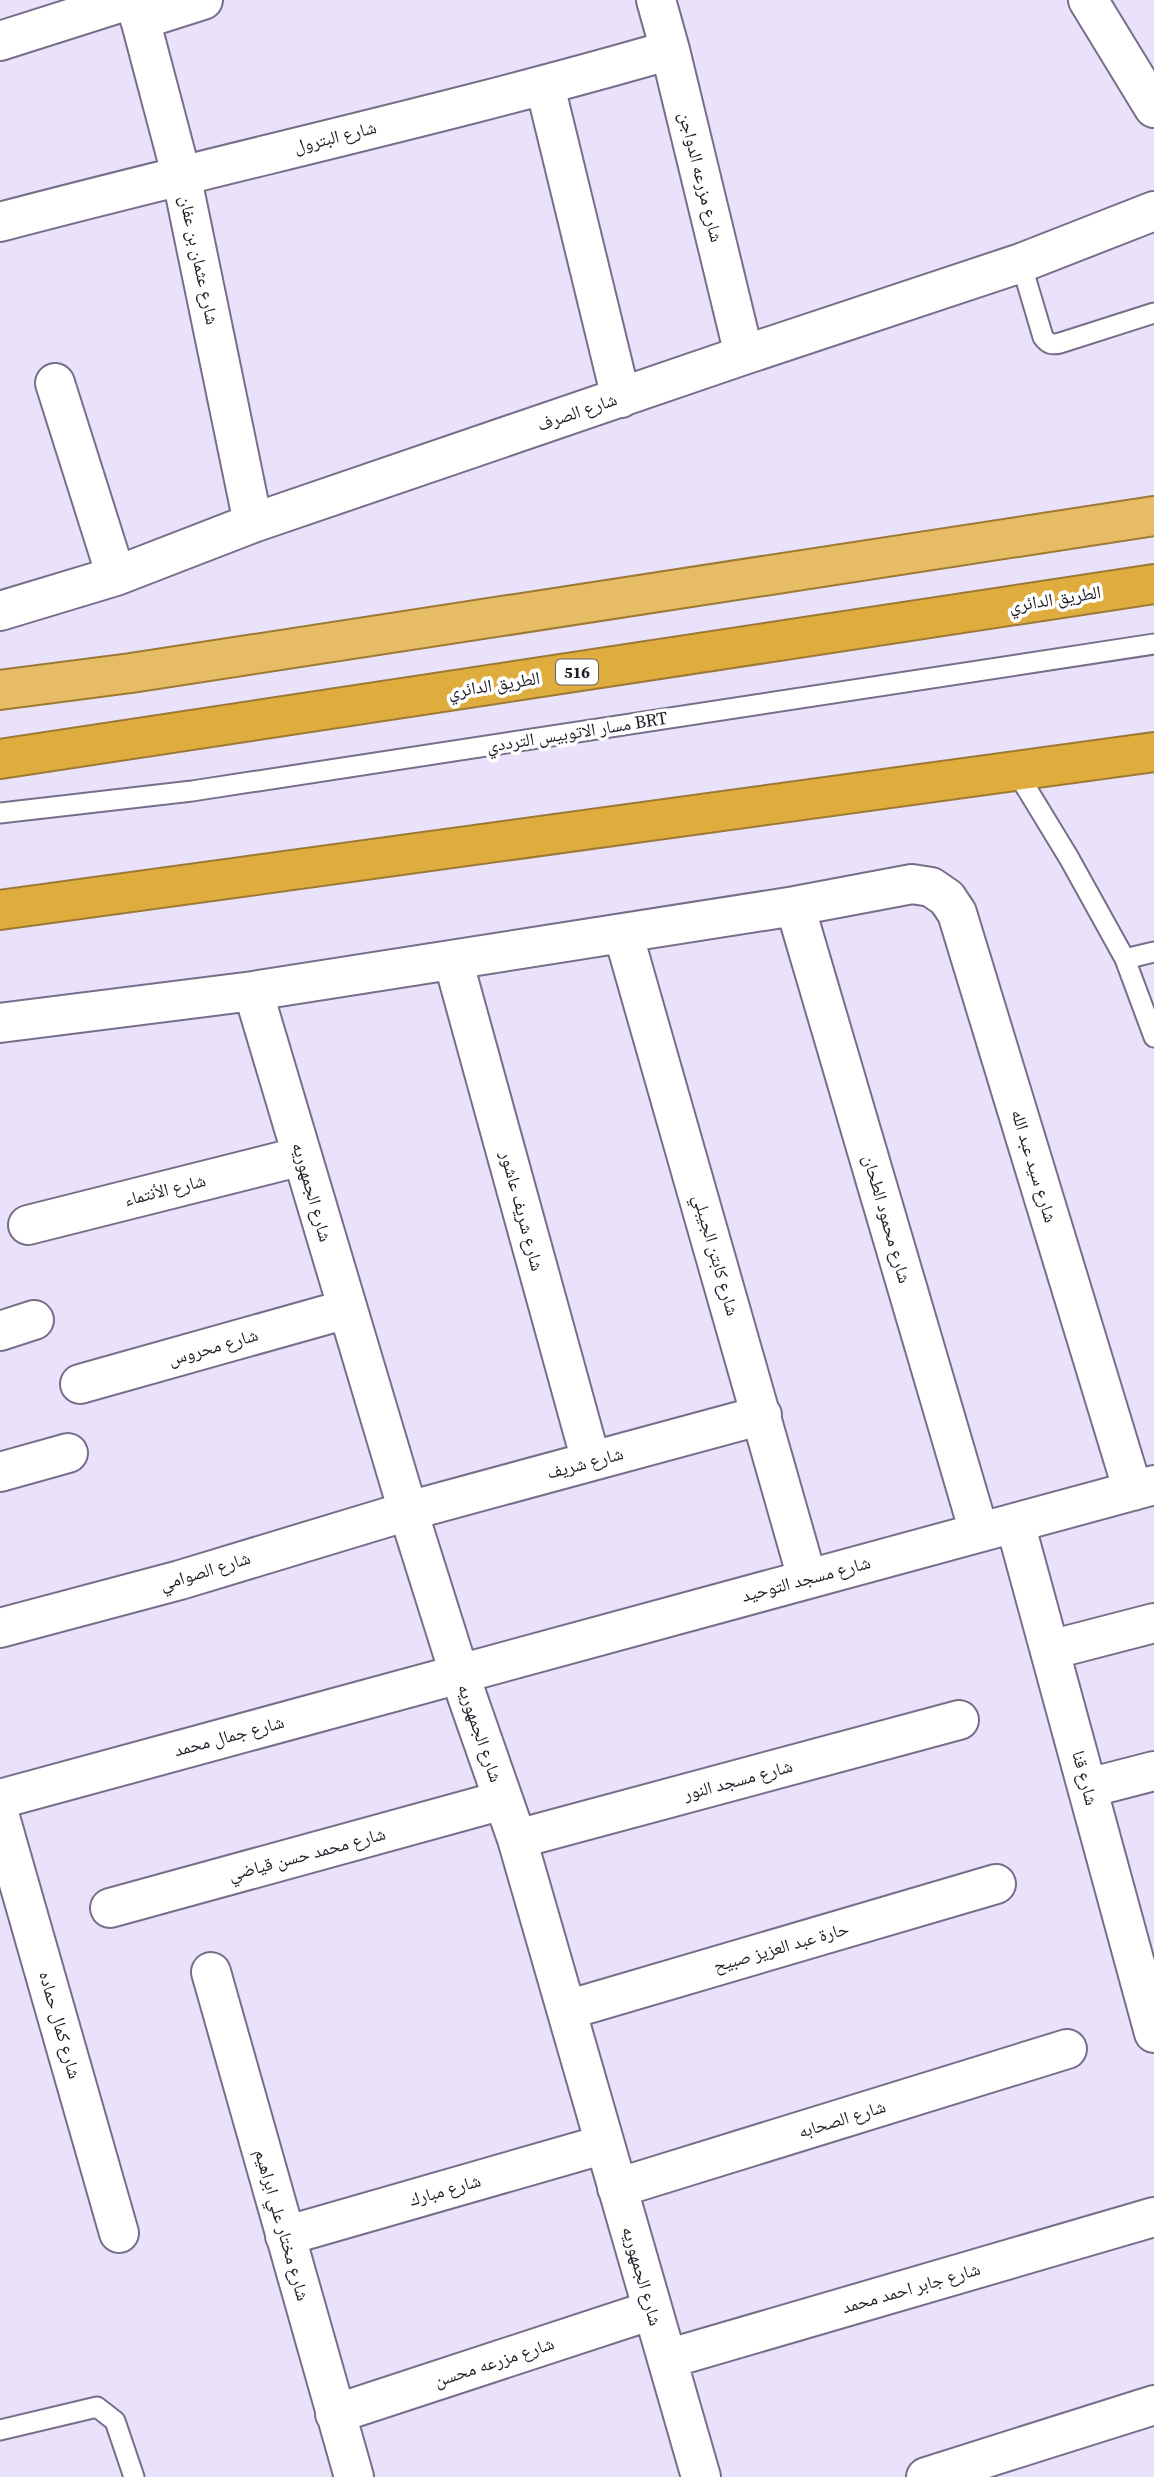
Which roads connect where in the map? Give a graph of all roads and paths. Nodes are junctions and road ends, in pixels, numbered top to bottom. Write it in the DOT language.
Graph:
graph roads {
  1 [pos="204,0"];
  2 [pos="656,0"];
  3 [pos="1088,0"];
  4 [pos="135,7"];
  5 [pos="0,41"];
  6 [pos="670,50"];
  7 [pos="545,86"];
  8 [pos="1154,108"];
  9 [pos="181,174"];
  10 [pos="1154,211"];
  11 [pos="0,222"];
  12 [pos="1021,263"];
  13 [pos="1154,313"];
  14 [pos="744,355"];
  15 [pos="55,383"];
  16 [pos="621,398"];
  17 [pos="1154,516"];
  18 [pos="253,523"];
  19 [pos="116,576"];
  20 [pos="1154,584"];
  21 [pos="0,611"];
  22 [pos="1154,644"];
  23 [pos="0,690"];
  24 [pos="1154,752"];
  25 [pos="0,759"];
  26 [pos="1016,771"];
  27 [pos="0,813"];
  28 [pos="795,906"];
  29 [pos="0,910"];
  30 [pos="624,933"];
  31 [pos="1154,952"];
  32 [pos="1125,959"];
  33 [pos="453,960"];
  34 [pos="253,991"];
  35 [pos="0,1023"];
  36 [pos="1154,1037"];
  37 [pos="302,1156"];
  38 [pos="29,1225"];
  39 [pos="346,1309"];
  40 [pos="80,1384"];
  41 [pos="762,1415"];
  42 [pos="68,1452"];
  43 [pos="591,1461"];
  44 [pos="0,1472"];
  45 [pos="1144,1488"];
  46 [pos="408,1511"];
  47 [pos="1015,1522"];
  48 [pos="979,1532"];
  49 [pos="807,1578"];
  50 [pos="1154,1623"];
  51 [pos="0,1628"];
  52 [pos="1050,1650"];
  53 [pos="459,1673"];
  54 [pos="959,1720"];
  55 [pos="1154,1771"];
  56 [pos="1088,1788"];
  57 [pos="0,1799"];
  58 [pos="503,1800"];
  59 [pos="0,1817"];
  60 [pos="517,1839"];
  61 [pos="996,1884"];
  62 [pos="110,1908"];
  63 [pos="1140,1930"];
  64 [pos="211,1972"];
  65 [pos="567,2010"];
  66 [pos="1154,2033"];
  67 [pos="1067,2049"];
  68 [pos="605,2144"];
  69 [pos="617,2188"];
  70 [pos="1154,2217"];
  71 [pos="119,2233"];
  72 [pos="285,2235"];
  73 [pos="652,2310"];
  74 [pos="667,2359"];
  75 [pos="1154,2405"];
  76 [pos="335,2414"];
  77 [pos="0,2430"];
  78 [pos="134,2477"];
  79 [pos="354,2477"];
  80 [pos="701,2477"];
  81 [pos="926,2477"];
  1 -- 4 [label="street"];
  2 -- 6 [label="street, شارع مزرعه الدواجن"];
  3 -- 8 [label="street"];
  4 -- 5 [label="street"];
  4 -- 9 [label="street, شارع عثمان بن عفان"];
  6 -- 7 [label="street, شارع البترول"];
  6 -- 14 [label="street, شارع مزرعه الدواجن"];
  7 -- 9 [label="street, شارع البترول"];
  7 -- 16 [label="street"];
  9 -- 11 [label="street, شارع البترول"];
  9 -- 18 [label="street, شارع عثمان بن عفان"];
  10 -- 12 [label="street, شارع الصرف"];
  12 -- 13 [label="lane"];
  12 -- 14 [label="street, شارع الصرف"];
  14 -- 16 [label="street, شارع الصرف"];
  15 -- 19 [label="street"];
  16 -- 18 [label="street, شارع الصرف"];
  17 -- 23 [label="highway"];
  18 -- 19 [label="street, شارع الصرف"];
  19 -- 21 [label="street, شارع الصرف"];
  20 -- 25 [label="highway, الطريق الدائري / 516"];
  22 -- 27 [label="lane, مسار الاتوبيس الترددي BRT"];
  24 -- 26 [label="highway"];
  26 -- 29 [label="highway"];
  26 -- 32 [label="lane"];
  28 -- 30 [label="street, شارع سيد عبد الله"];
  28 -- 45 [label="street, شارع سيد عبد الله"];
  28 -- 48 [label="street, شارع محمود الطحان"];
  30 -- 33 [label="street, شارع سيد عبد الله"];
  30 -- 41 [label="street, شارع كابتن الجيبلي"];
  31 -- 32 [label="lane"];
  32 -- 36 [label="lane"];
  33 -- 34 [label="street, شارع سيد عبد الله"];
  33 -- 43 [label="street, شارع شريف عاشور"];
  34 -- 35 [label="street, شارع سيد عبد الله"];
  34 -- 37 [label="street, شارع الجمهوريه"];
  37 -- 38 [label="street, شارع الأنتماء"];
  37 -- 39 [label="street, شارع الجمهوريه"];
  39 -- 40 [label="street, شارع محروس"];
  39 -- 46 [label="street, شارع الجمهوريه"];
  41 -- 43 [label="street, شارع شريف"];
  41 -- 49 [label="street, شارع كابتن الجيبلي"];
  42 -- 44 [label="street"];
  43 -- 46 [label="street, شارع شريف"];
  45 -- 47 [label="street, شارع مسجد التوحيد"];
  46 -- 51 [label="street, شارع الصوامي"];
  46 -- 53 [label="street, شارع الجمهوريه"];
  47 -- 48 [label="street, شارع مسجد التوحيد"];
  47 -- 52 [label="street, شارع قنا"];
  48 -- 49 [label="street, شارع مسجد التوحيد"];
  49 -- 53 [label="street, شارع مسجد التوحيد"];
  50 -- 52 [label="street"];
  52 -- 56 [label="street, شارع قنا"];
  53 -- 57 [label="street, شارع جمال محمد"];
  53 -- 58 [label="street, شارع الجمهوريه"];
  54 -- 60 [label="street, شارع مسجد النور"];
  55 -- 56 [label="street"];
  56 -- 63 [label="street, شارع قنا"];
  58 -- 60 [label="street, شارع الجمهوريه"];
  58 -- 62 [label="street, شارع محمد حسن قياضي"];
  59 -- 71 [label="street, شارع كمال حماده"];
  60 -- 65 [label="street, شارع الجمهوريه"];
  61 -- 65 [label="street, حارة عبد العزيز صبيح"];
  63 -- 66 [label="street, شارع قنا"];
  64 -- 72 [label="street, شارع مختار علي ابراهيم"];
  65 -- 68 [label="street, شارع الجمهوريه"];
  67 -- 69 [label="street, شارع الصحابه"];
  68 -- 69 [label="street, شارع الجمهوريه"];
  68 -- 72 [label="street, شارع مبارك"];
  69 -- 73 [label="street, شارع الجمهوريه"];
  70 -- 74 [label="street, شارع جابر احمد محمد"];
  72 -- 76 [label="street, شارع مختار علي ابراهيم"];
  73 -- 74 [label="street, شارع الجمهوريه"];
  73 -- 76 [label="street, شارع مزرعه محسن"];
  74 -- 80 [label="street, شارع الجمهوريه"];
  75 -- 81 [label="street"];
  76 -- 79 [label="street, شارع مختار علي ابراهيم"];
  77 -- 78 [label="lane"];
}
